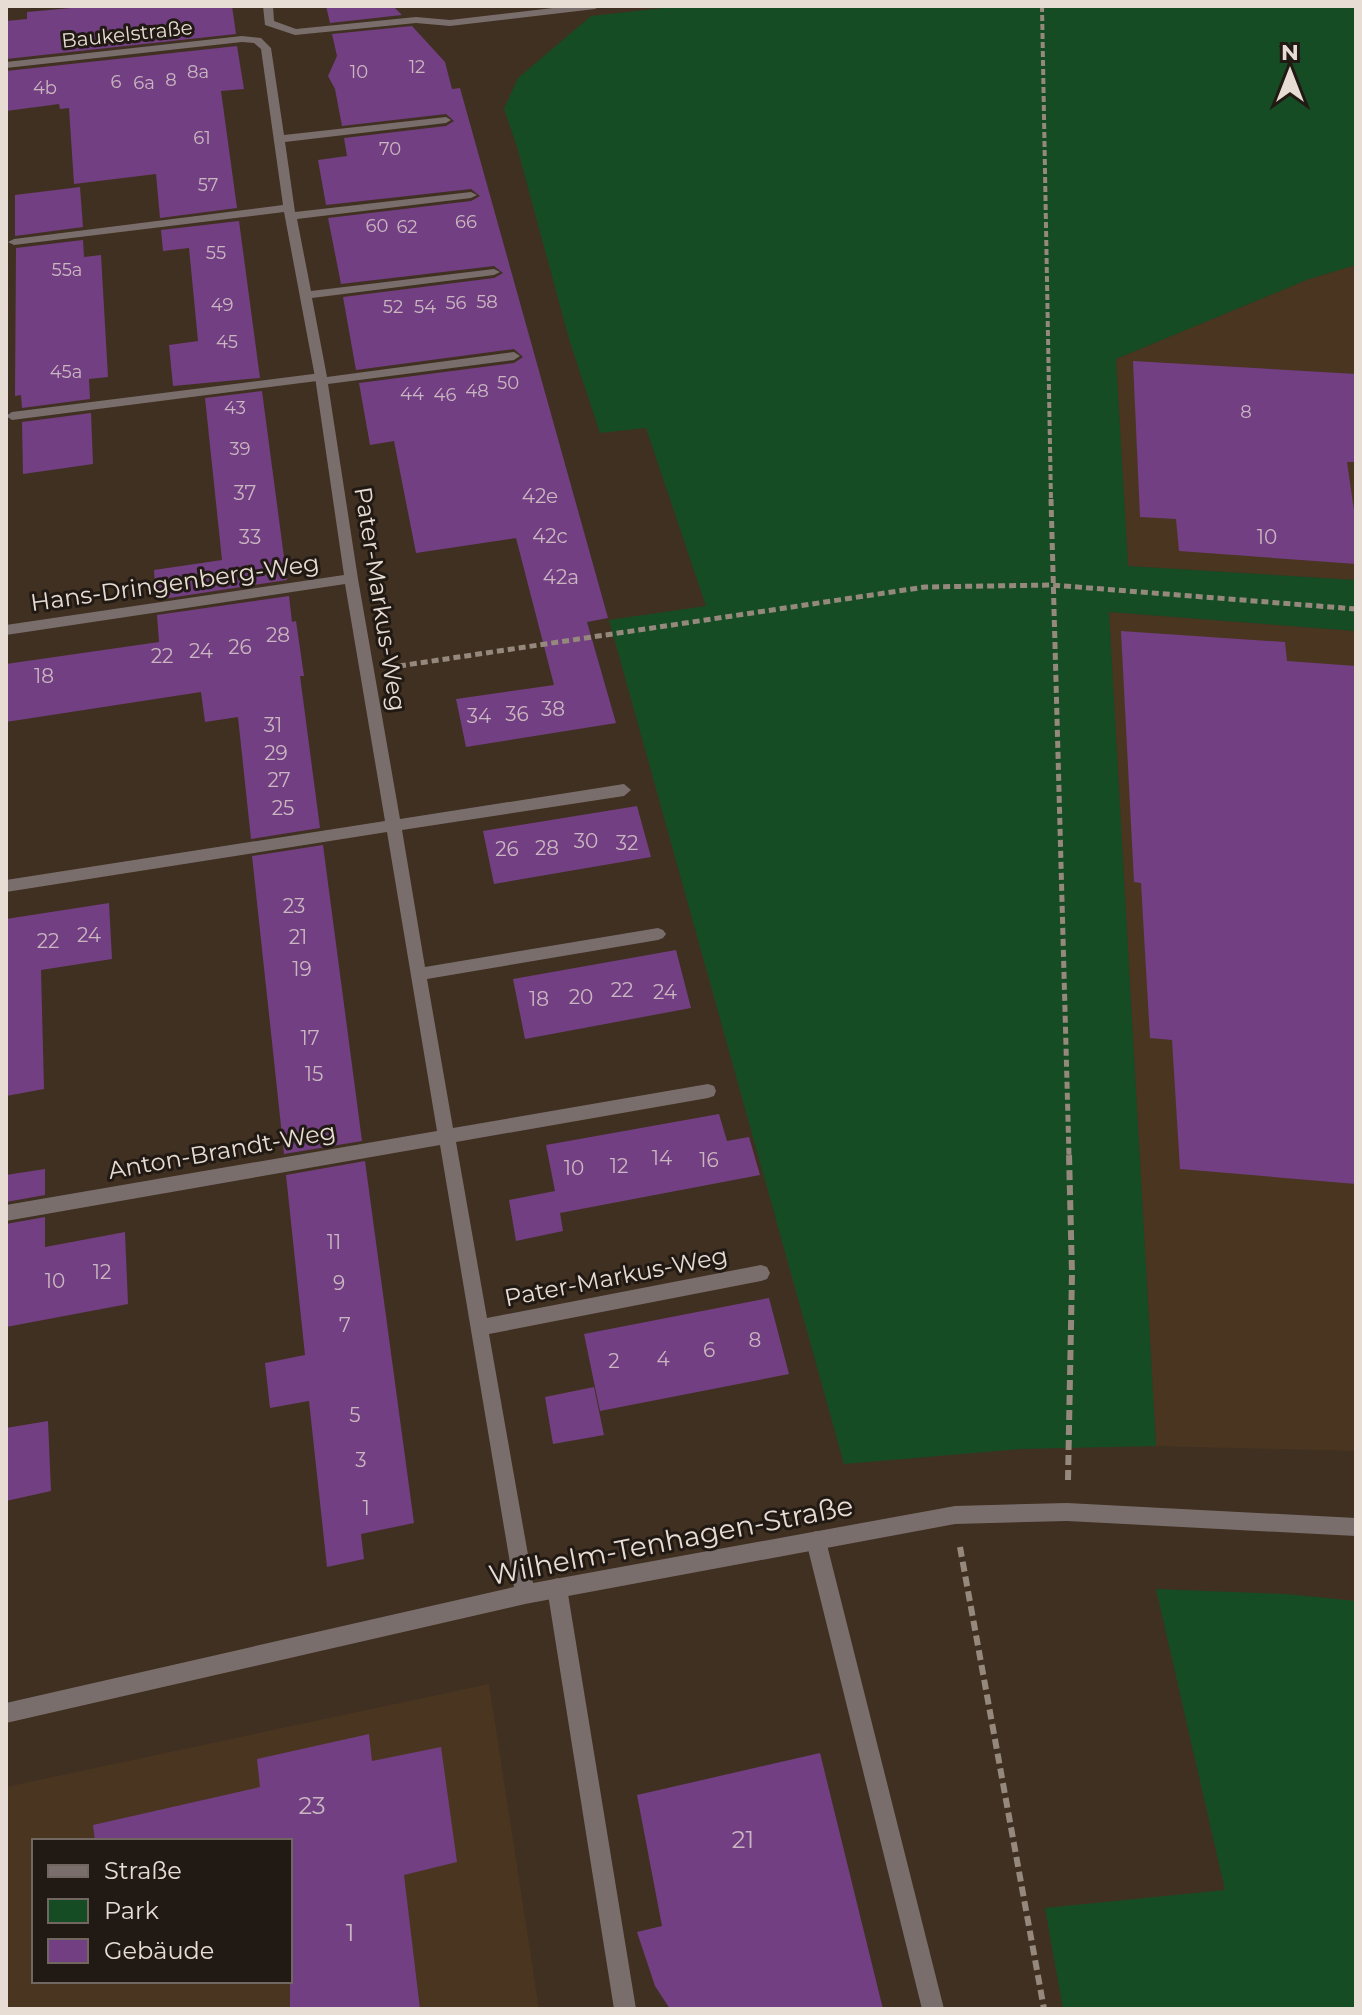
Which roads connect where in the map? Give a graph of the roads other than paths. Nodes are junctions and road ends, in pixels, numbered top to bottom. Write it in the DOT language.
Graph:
graph roads {
  1 [pos="268,6"];
  2 [pos="595,6"];
  3 [pos="252,39"];
  4 [pos="6,65"];
  5 [pos="446,120"];
  6 [pos="279,139"];
  7 [pos="471,195"];
  8 [pos="290,212"];
  9 [pos="14,242"];
  10 [pos="494,272"];
  11 [pos="306,295"];
  12 [pos="514,356"];
  13 [pos="322,379"];
  14 [pos="12,416"];
  15 [pos="351,579"];
  16 [pos="6,630"];
  17 [pos="624,790"];
  18 [pos="393,825"];
  19 [pos="6,886"];
  20 [pos="658,934"];
  21 [pos="419,974"];
  22 [pos="708,1091"];
  23 [pos="447,1136"];
  24 [pos="6,1213"];
  25 [pos="761,1273"];
  26 [pos="480,1328"];
  27 [pos="1356,1527"];
  28 [pos="816,1541"];
  29 [pos="557,1588"];
  30 [pos="525,1594"];
  31 [pos="6,1713"];
  32 [pos="625,2009"];
  33 [pos="933,2009"];
  1 -- 2 [label="street"];
  3 -- 4 [label="street, Baukelstraße"];
  3 -- 6 [label="street, Pater-Markus-Weg"];
  5 -- 6 [label="street"];
  6 -- 8 [label="street, Pater-Markus-Weg"];
  7 -- 8 [label="street"];
  8 -- 9 [label="street"];
  8 -- 11 [label="street, Pater-Markus-Weg"];
  10 -- 11 [label="street"];
  11 -- 13 [label="street, Pater-Markus-Weg"];
  12 -- 13 [label="street"];
  13 -- 14 [label="street"];
  13 -- 15 [label="street, Pater-Markus-Weg"];
  15 -- 16 [label="street, Hans-Dringenberg-Weg"];
  15 -- 18 [label="street, Pater-Markus-Weg"];
  17 -- 18 [label="street"];
  18 -- 19 [label="street"];
  18 -- 21 [label="street, Pater-Markus-Weg"];
  20 -- 21 [label="street"];
  21 -- 23 [label="street, Pater-Markus-Weg"];
  22 -- 23 [label="street"];
  23 -- 24 [label="street, Anton-Brandt-Weg"];
  23 -- 26 [label="street, Pater-Markus-Weg"];
  25 -- 26 [label="street, Pater-Markus-Weg"];
  26 -- 30 [label="street, Pater-Markus-Weg"];
  27 -- 28 [label="street, Wilhelm-Tenhagen-Straße"];
  28 -- 29 [label="street, Wilhelm-Tenhagen-Straße"];
  28 -- 33 [label="street"];
  29 -- 30 [label="street, Wilhelm-Tenhagen-Straße"];
  29 -- 32 [label="street"];
  30 -- 31 [label="street, Wilhelm-Tenhagen-Straße"];
}
